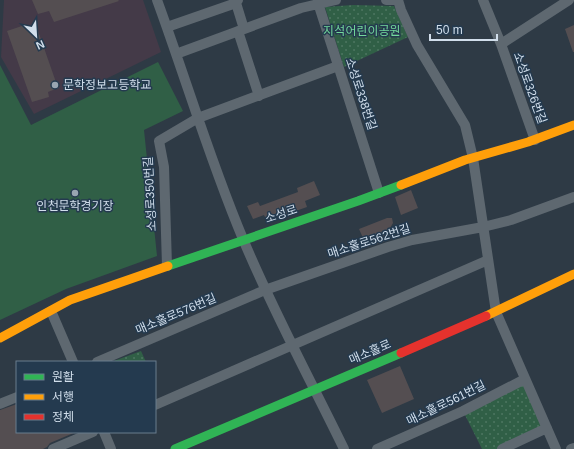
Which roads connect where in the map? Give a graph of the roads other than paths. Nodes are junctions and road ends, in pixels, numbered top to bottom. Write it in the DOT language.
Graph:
graph roads {
  1 [pos="157,0"];
  2 [pos="336,0"];
  3 [pos="386,0"];
  4 [pos="395,0"];
  5 [pos="398,0"];
  6 [pos="483,0"];
  7 [pos="569,0"];
  8 [pos="237,2"];
  9 [pos="318,3"];
  10 [pos="166,27"];
  11 [pos="241,30"];
  12 [pos="501,44"];
  13 [pos="176,54"];
  14 [pos="338,66"];
  15 [pos="259,96"];
  16 [pos="198,118"];
  17 [pos="574,125"];
  18 [pos="535,140"];
  19 [pos="473,158"];
  20 [pos="379,193"];
  21 [pos="574,197"];
  22 [pos="483,227"];
  23 [pos="243,239"];
  24 [pos="488,260"];
  25 [pos="167,266"];
  26 [pos="574,274"];
  27 [pos="265,290"];
  28 [pos="51,311"];
  29 [pos="496,312"];
  30 [pos="0,338"];
  31 [pos="292,345"];
  32 [pos="73,361"];
  33 [pos="99,361"];
  34 [pos="525,379"];
  35 [pos="315,389"];
  36 [pos="16,397"];
  37 [pos="0,404"];
  38 [pos="156,405"];
  39 [pos="547,428"];
  40 [pos="90,433"];
  41 [pos="104,433"];
  42 [pos="574,448"];
  43 [pos="54,449"];
  44 [pos="111,449"];
  45 [pos="175,449"];
  46 [pos="344,449"];
  47 [pos="377,449"];
  48 [pos="502,449"];
  49 [pos="556,449"];
  50 [pos="571,449"];
  1 -- 10 [label="street"];
  2 -- 9 [label="street"];
  3 -- 4 [label="street"];
  5 -- 19 [label="street"];
  6 -- 12 [label="street, 소성로326번길"];
  7 -- 12 [label="street"];
  8 -- 10 [label="street"];
  8 -- 11 [label="street"];
  9 -- 11 [label="street"];
  9 -- 14 [label="street, 소성로338번길"];
  10 -- 13 [label="street"];
  11 -- 13 [label="street"];
  11 -- 15 [label="street"];
  12 -- 18 [label="street, 소성로326번길"];
  13 -- 16 [label="street"];
  14 -- 15 [label="street, 소성로350번길"];
  14 -- 20 [label="street, 소성로338번길"];
  15 -- 16 [label="street, 소성로350번길"];
  16 -- 23 [label="street"];
  16 -- 25 [label="street, 소성로350번길"];
  17 -- 18 [label="street, 소성로"];
  18 -- 19 [label="street, 소성로"];
  19 -- 20 [label="street, 소성로"];
  19 -- 22 [label="street"];
  20 -- 23 [label="street, 소성로"];
  21 -- 22 [label="street, 매소홀로562번길"];
  22 -- 24 [label="street"];
  22 -- 27 [label="street, 매소홀로562번길"];
  23 -- 25 [label="street, 소성로"];
  23 -- 27 [label="street"];
  24 -- 29 [label="street"];
  24 -- 31 [label="street"];
  25 -- 28 [label="street, 소성로"];
  26 -- 29 [label="street, 매소홀로"];
  27 -- 31 [label="street"];
  27 -- 33 [label="street, 매소홀로576번길"];
  28 -- 30 [label="street, 소성로"];
  28 -- 32 [label="street"];
  29 -- 34 [label="street"];
  29 -- 35 [label="street, 매소홀로"];
  31 -- 35 [label="street"];
  31 -- 38 [label="street"];
  34 -- 39 [label="street"];
  34 -- 47 [label="street, 매소홀로561번길"];
  35 -- 45 [label="street, 매소홀로"];
  35 -- 46 [label="street"];
  36 -- 37 [label="street"];
  39 -- 48 [label="street"];
  39 -- 49 [label="street"];
  40 -- 43 [label="street"];
  41 -- 44 [label="street"];
  42 -- 50 [label="street"];
}
